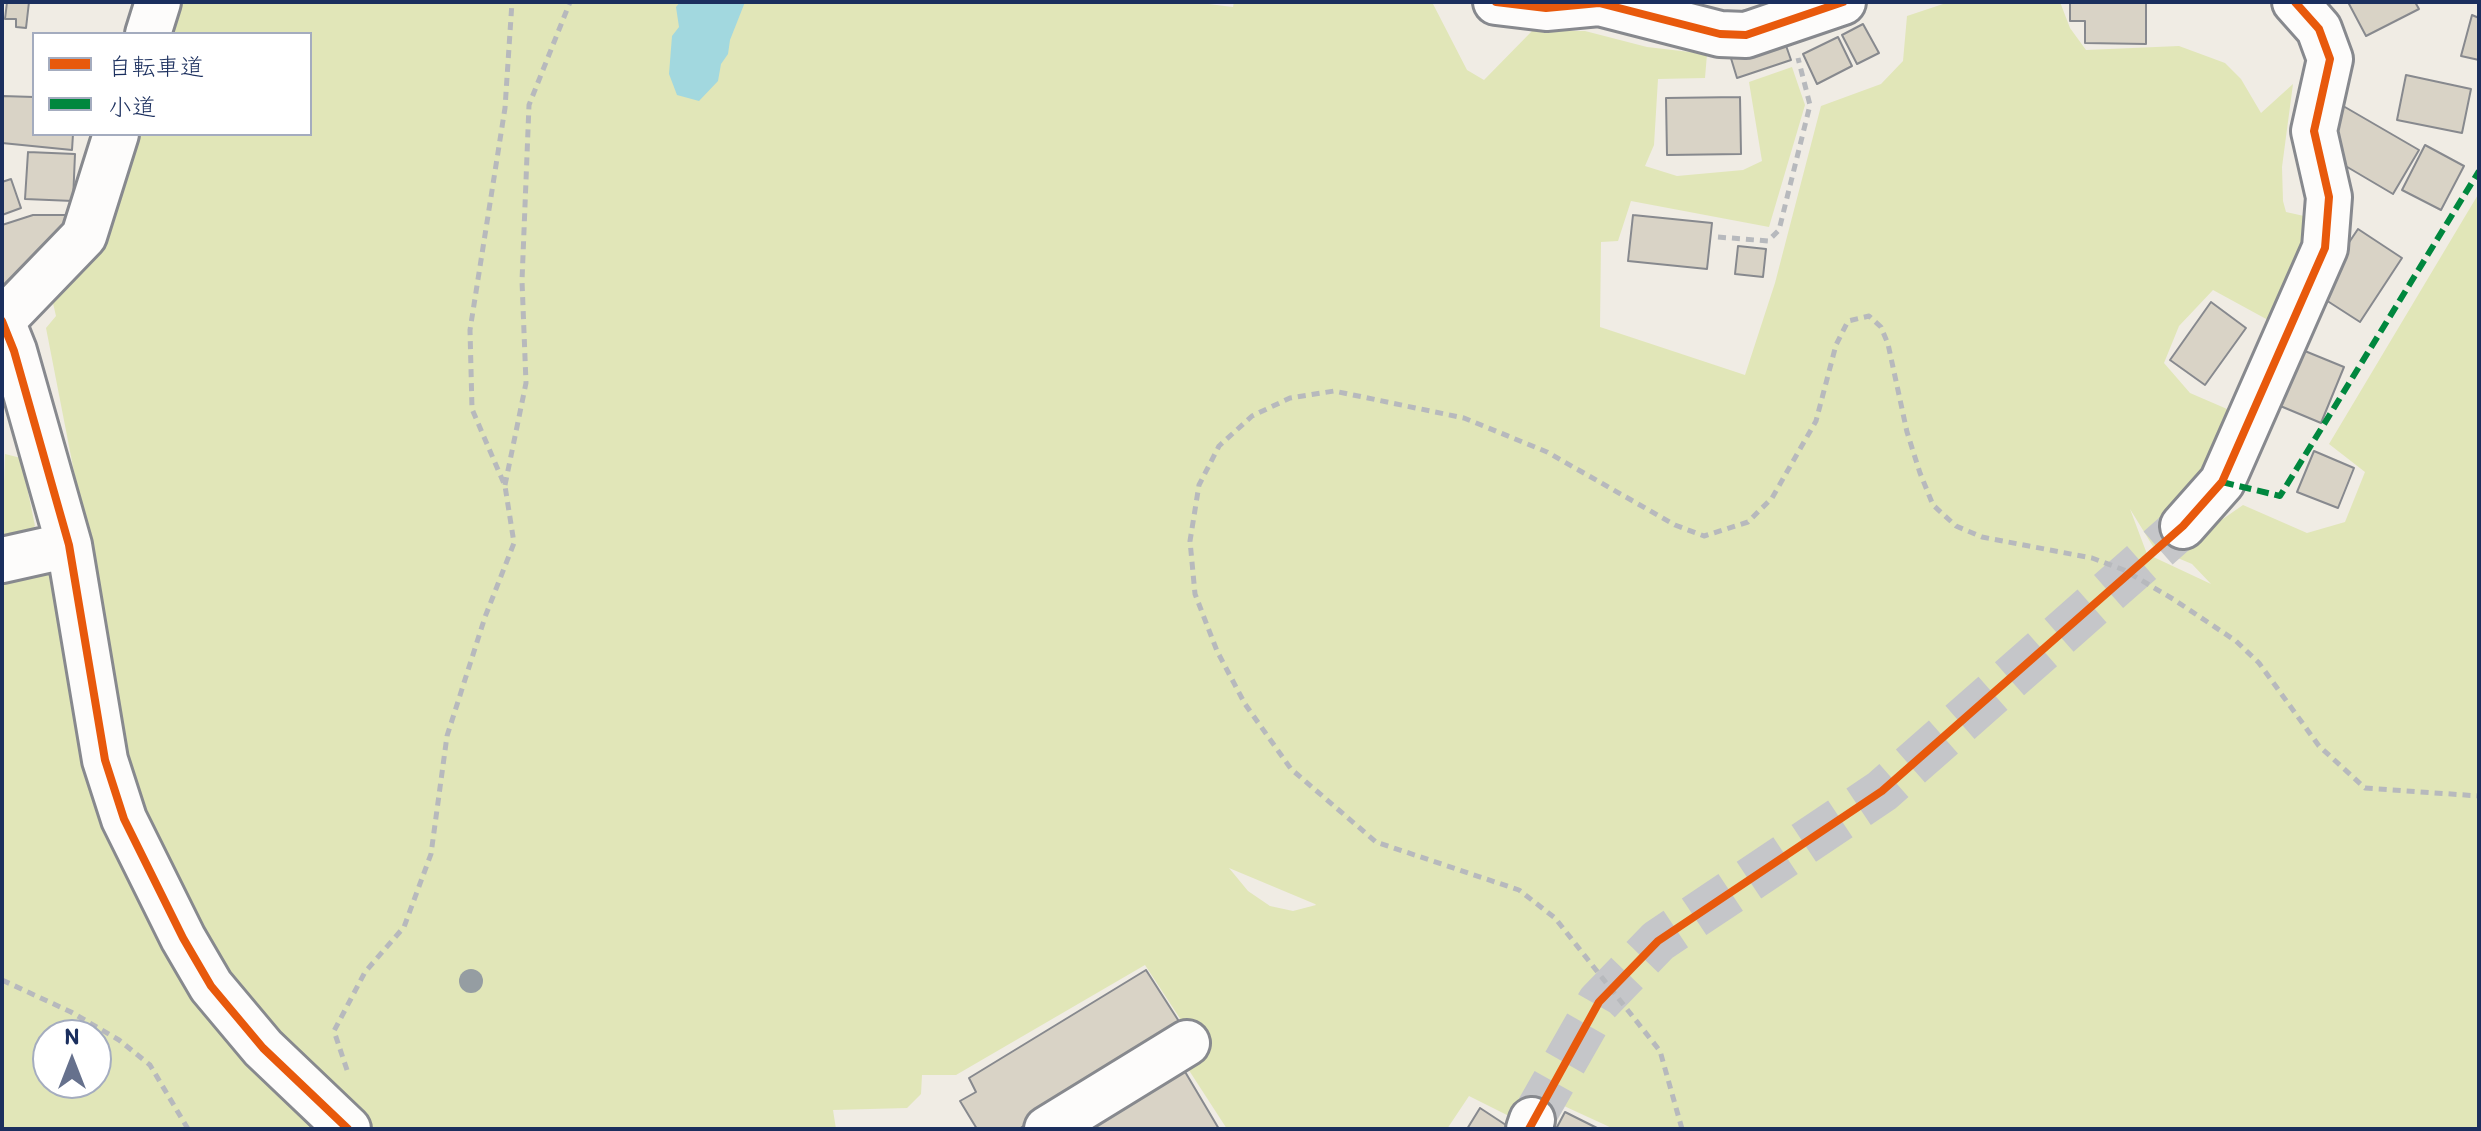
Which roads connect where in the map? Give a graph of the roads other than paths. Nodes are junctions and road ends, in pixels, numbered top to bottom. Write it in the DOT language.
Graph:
graph roads {
  1 [pos="158,2"];
  2 [pos="1496,2"];
  3 [pos="1843,2"];
  4 [pos="2295,2"];
  5 [pos="149,32"];
  6 [pos="115,136"];
  7 [pos="6,331"];
  8 [pos="2,399"];
  9 [pos="2183,526"];
  10 [pos="69,545"];
  11 [pos="2,560"];
  12 [pos="1187,1043"];
  13 [pos="348,1129"];
  14 [pos="1047,1129"];
  1 -- 5 [label="street"];
  2 -- 3 [label="street"];
  4 -- 9 [label="street"];
  6 -- 7 [label="street"];
  7 -- 8 [label="street"];
  7 -- 10 [label="street"];
  10 -- 11 [label="street"];
  10 -- 13 [label="street"];
  12 -- 14 [label="street"];
}
